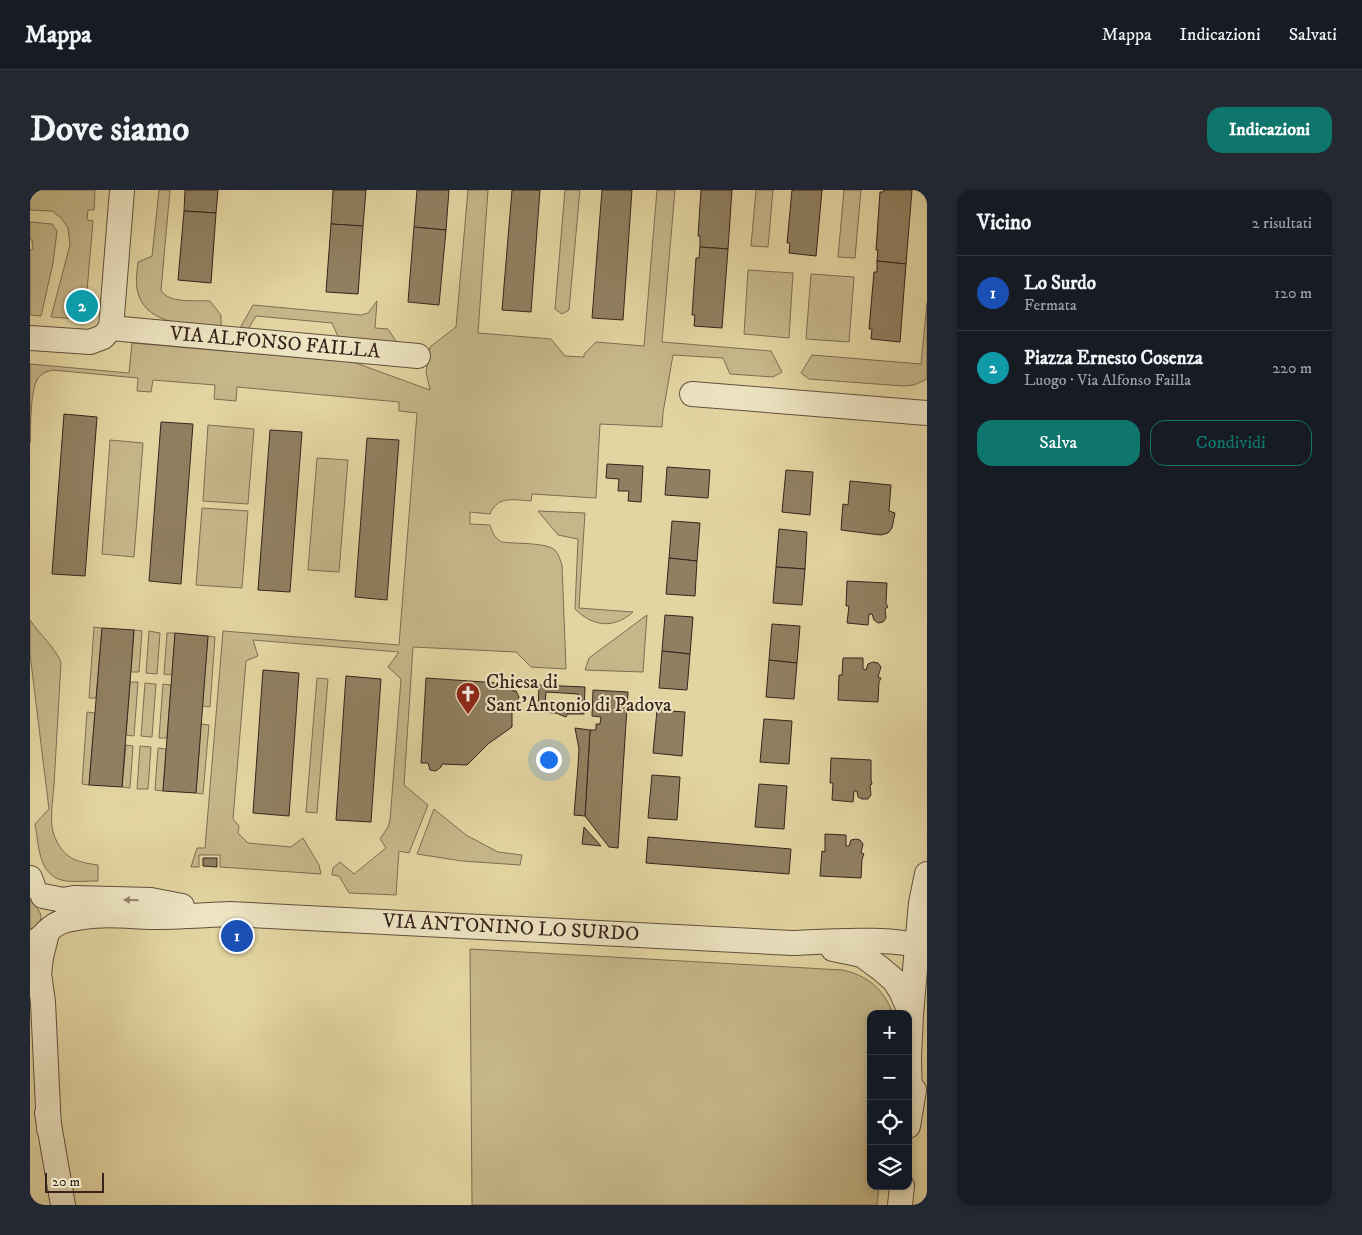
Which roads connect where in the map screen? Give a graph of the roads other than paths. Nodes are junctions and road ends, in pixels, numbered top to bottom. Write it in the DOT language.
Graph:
graph roads {
  1 [pos="122,190"];
  2 [pos="122,329"];
  3 [pos="30,338"];
  4 [pos="418,356"];
  5 [pos="692,394"];
  6 [pos="927,413"];
  7 [pos="927,874"];
  8 [pos="34,886"];
  9 [pos="921,903"];
  10 [pos="230,914"];
  11 [pos="43,935"];
  12 [pos="867,948"];
  13 [pos="921,954"];
  14 [pos="927,992"];
  15 [pos="909,1010"];
  16 [pos="912,1010"];
  17 [pos="30,1016"];
  18 [pos="908,1055"];
  19 [pos="909,1100"];
  20 [pos="912,1101"];
  21 [pos="49,1129"];
  22 [pos="902,1190"];
  23 [pos="63,1205"];
  24 [pos="900,1205"];
  1 -- 2 [label="street"];
  2 -- 3 [label="street"];
  2 -- 4 [label="street, VIA ALFONSO FAILLA"];
  5 -- 6 [label="street"];
  7 -- 9 [label="street"];
  10 -- 8 [label="street, one-way"];
  8 -- 11 [label="street"];
  9 -- 12 [label="street"];
  9 -- 13 [label="street"];
  10 -- 11 [label="street"];
  10 -- 12 [label="street, VIA ANTONINO LO SURDO"];
  11 -- 21 [label="street"];
  12 -- 13 [label="street"];
  12 -- 15 [label="street"];
  13 -- 16 [label="street"];
  14 -- 20 [label="street"];
  17 -- 21 [label="street"];
  18 -- 19 [label="street"];
  21 -- 23 [label="street"];
  22 -- 24 [label="street"];
}
